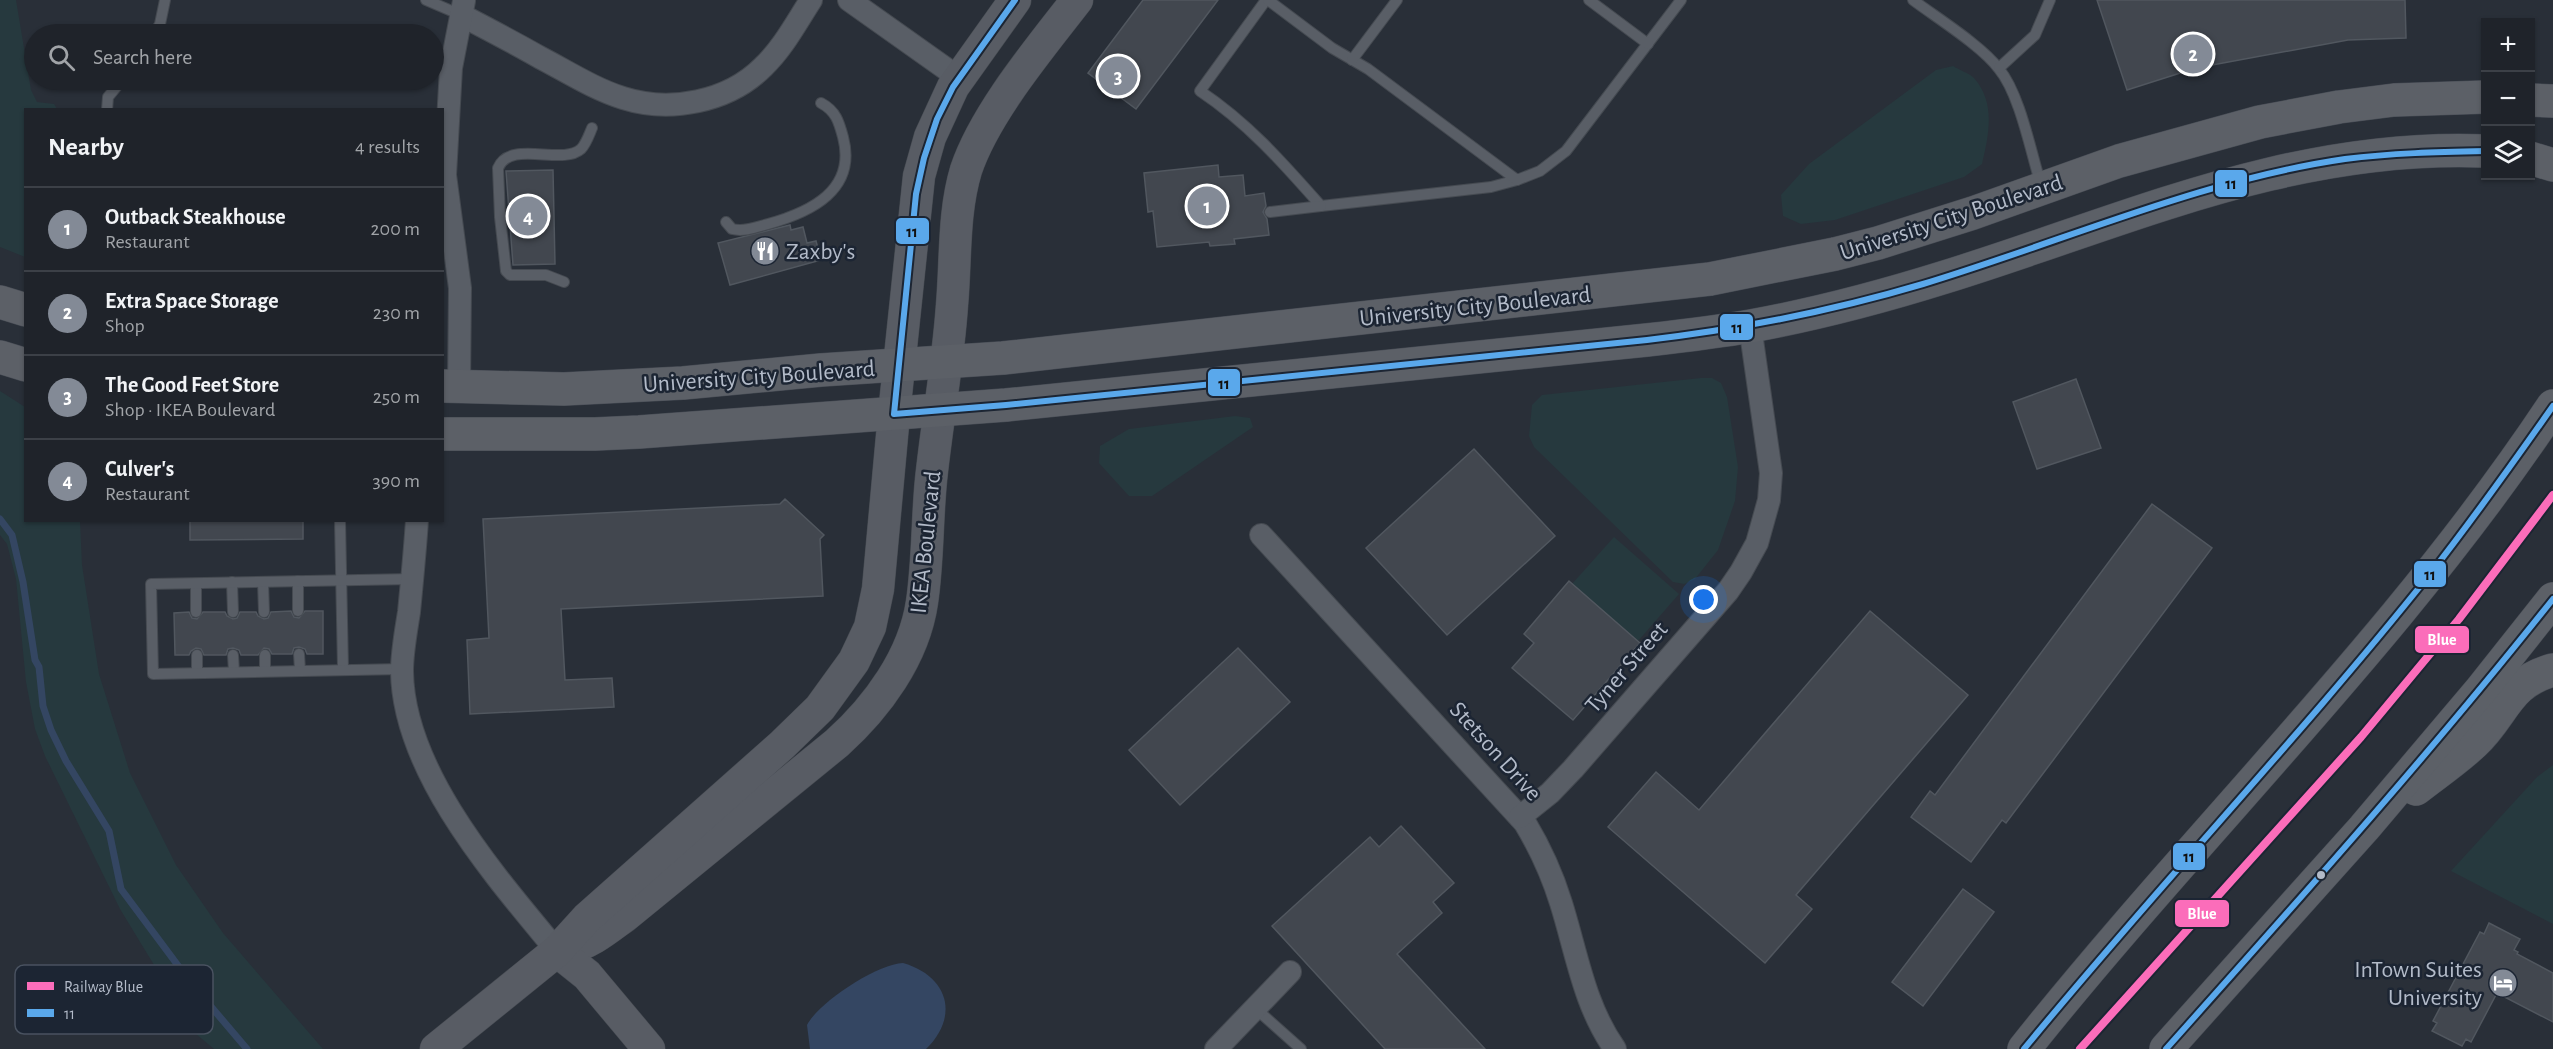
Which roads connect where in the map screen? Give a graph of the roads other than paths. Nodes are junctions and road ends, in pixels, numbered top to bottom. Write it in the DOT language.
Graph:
graph roads {
  1 [pos="165,0"];
  2 [pos="426,0"];
  3 [pos="811,0"];
  4 [pos="849,0"];
  5 [pos="1015,0"];
  6 [pos="1077,0"];
  7 [pos="1267,0"];
  8 [pos="1397,0"];
  9 [pos="1589,0"];
  10 [pos="1681,0"];
  11 [pos="1913,0"];
  12 [pos="2050,0"];
  13 [pos="462,7"];
  14 [pos="160,24"];
  15 [pos="1648,44"];
  16 [pos="1352,60"];
  17 [pos="1999,68"];
  18 [pos="959,78"];
  19 [pos="114,90"];
  20 [pos="2481,97"];
  21 [pos="2535,100"];
  22 [pos="2553,101"];
  23 [pos="821,103"];
  24 [pos="106,108"];
  25 [pos="592,128"];
  26 [pos="2481,151"];
  27 [pos="2535,156"];
  28 [pos="2553,156"];
  29 [pos="2535,158"];
  30 [pos="2553,165"];
  31 [pos="1517,180"];
  32 [pos="2042,189"];
  33 [pos="1321,206"];
  34 [pos="1270,212"];
  35 [pos="726,222"];
  36 [pos="564,282"];
  37 [pos="0,302"];
  38 [pos="24,309"];
  39 [pos="1750,326"];
  40 [pos="0,357"];
  41 [pos="946,362"];
  42 [pos="24,364"];
  43 [pos="899,366"];
  44 [pos="451,387"];
  45 [pos="2553,406"];
  46 [pos="940,410"];
  47 [pos="894,414"];
  48 [pos="444,434"];
  49 [pos="340,522"];
  50 [pos="417,522"];
  51 [pos="1262,535"];
  52 [pos="341,579"];
  53 [pos="412,579"];
  54 [pos="298,581"];
  55 [pos="232,582"];
  56 [pos="263,582"];
  57 [pos="196,584"];
  58 [pos="2553,599"];
  59 [pos="298,611"];
  60 [pos="196,612"];
  61 [pos="232,612"];
  62 [pos="264,612"];
  63 [pos="299,654"];
  64 [pos="197,655"];
  65 [pos="233,655"];
  66 [pos="265,655"];
  67 [pos="343,669"];
  68 [pos="402,669"];
  69 [pos="300,670"];
  70 [pos="2553,670"];
  71 [pos="266,671"];
  72 [pos="234,672"];
  73 [pos="197,673"];
  74 [pos="1520,817"];
  75 [pos="2364,828"];
  76 [pos="556,951"];
  77 [pos="1290,972"];
  78 [pos="1255,1008"];
  79 [pos="436,1049"];
  80 [pos="622,1049"];
  81 [pos="649,1049"];
  82 [pos="1216,1049"];
  83 [pos="1301,1049"];
  84 [pos="1615,1049"];
  85 [pos="2024,1049"];
  86 [pos="2166,1049"];
  1 -- 14 [label="lane"];
  2 -- 13 [label="lane"];
  3 -- 13 [label="street"];
  4 -- 18 [label="street"];
  5 -- 18 [label="street, IKEA Boulevard"];
  6 -- 41 [label="street, IKEA Boulevard"];
  7 -- 16 [label="lane"];
  7 -- 33 [label="lane"];
  8 -- 16 [label="lane"];
  9 -- 15 [label="lane"];
  10 -- 15 [label="lane"];
  11 -- 17 [label="lane"];
  12 -- 17 [label="lane"];
  13 -- 44 [label="street"];
  15 -- 31 [label="lane"];
  16 -- 31 [label="lane"];
  17 -- 32 [label="lane"];
  18 -- 43 [label="street, IKEA Boulevard"];
  19 -- 24 [label="lane"];
  20 -- 32 [label="main road, University City Boulevard"];
  21 -- 22 [label="main road"];
  23 -- 35 [label="lane"];
  25 -- 36 [label="lane"];
  26 -- 39 [label="main road, University City Boulevard"];
  27 -- 28 [label="main road"];
  29 -- 30 [label="main road"];
  31 -- 33 [label="lane"];
  32 -- 41 [label="main road, University City Boulevard"];
  33 -- 34 [label="lane"];
  37 -- 38 [label="main road"];
  39 -- 46 [label="main road, University City Boulevard"];
  39 -- 74 [label="street, Tyner Street"];
  40 -- 42 [label="main road"];
  41 -- 43 [label="main road, University City Boulevard"];
  41 -- 46 [label="street, IKEA Boulevard"];
  43 -- 44 [label="main road, University City Boulevard"];
  43 -- 47 [label="street, IKEA Boulevard"];
  45 -- 85 [label="main road"];
  46 -- 47 [label="main road, University City Boulevard"];
  46 -- 76 [label="street, IKEA Boulevard"];
  47 -- 48 [label="main road, University City Boulevard"];
  47 -- 76 [label="street, IKEA Boulevard"];
  49 -- 52 [label="lane"];
  50 -- 53 [label="street"];
  51 -- 74 [label="street, Stetson Drive"];
  52 -- 53 [label="lane"];
  52 -- 54 [label="lane"];
  52 -- 67 [label="lane"];
  53 -- 68 [label="street"];
  54 -- 56 [label="lane"];
  54 -- 59 [label="lane"];
  55 -- 56 [label="lane"];
  55 -- 57 [label="lane"];
  55 -- 61 [label="lane"];
  56 -- 62 [label="lane"];
  57 -- 60 [label="lane"];
  57 -- 73 [label="lane"];
  58 -- 75 [label="main road"];
  63 -- 69 [label="lane"];
  64 -- 73 [label="lane"];
  65 -- 72 [label="lane"];
  66 -- 71 [label="lane"];
  67 -- 68 [label="lane"];
  67 -- 69 [label="lane"];
  68 -- 76 [label="street"];
  69 -- 71 [label="lane"];
  70 -- 75 [label="main road"];
  71 -- 72 [label="lane"];
  72 -- 73 [label="lane"];
  74 -- 84 [label="street, Stetson Drive"];
  75 -- 86 [label="main road"];
  76 -- 79 [label="street, IKEA Boulevard"];
  76 -- 80 [label="street"];
  76 -- 81 [label="street"];
  77 -- 78 [label="street"];
  78 -- 82 [label="street"];
  78 -- 83 [label="lane"];
}
